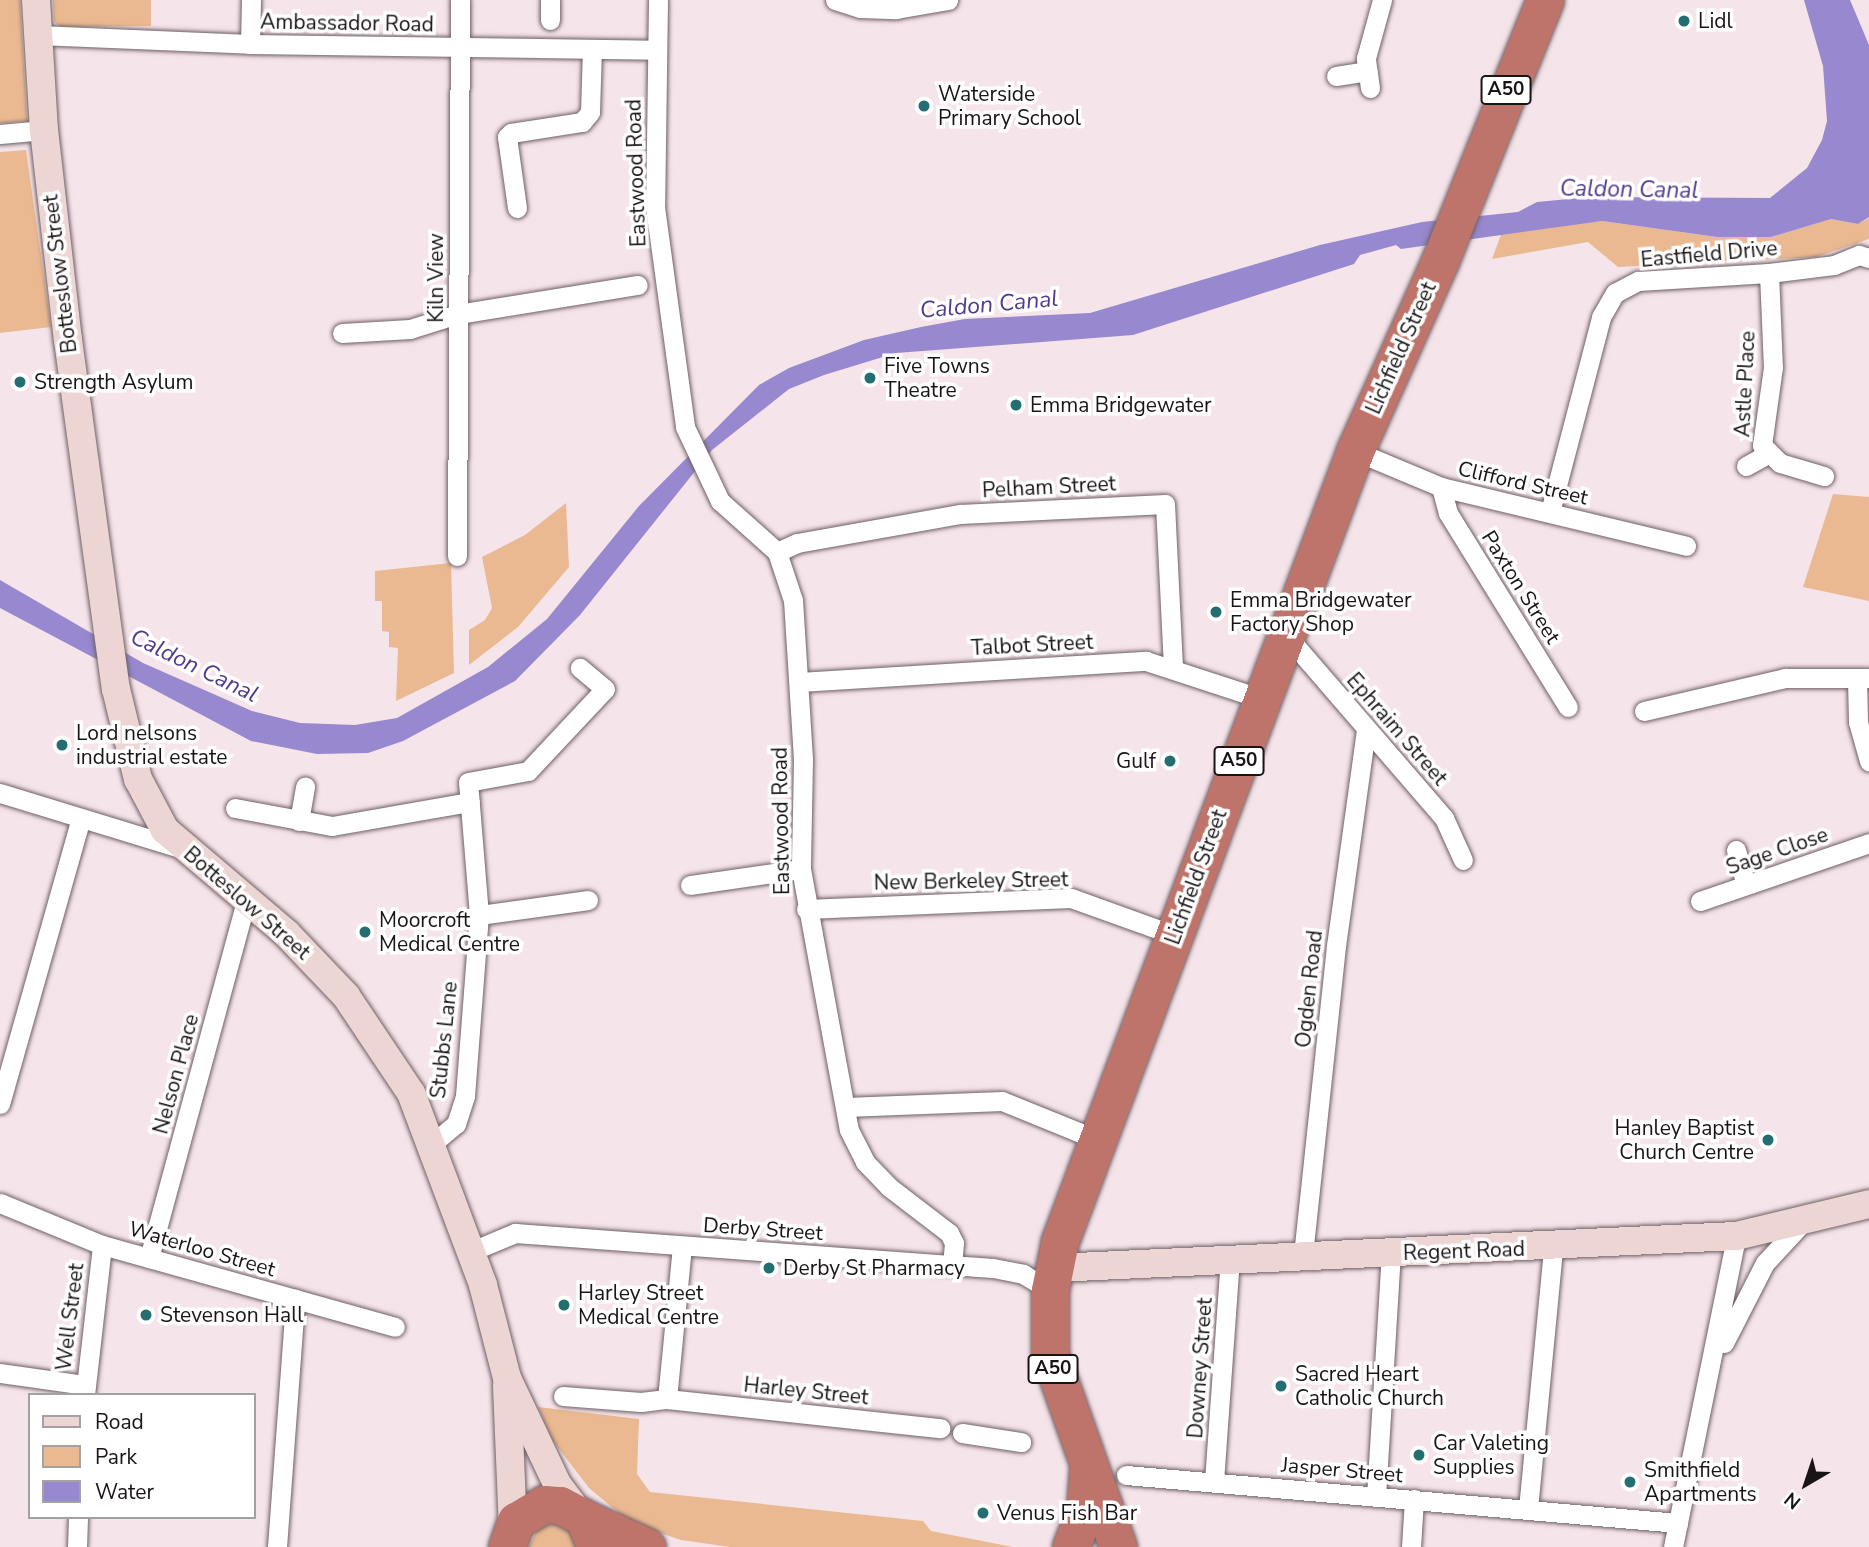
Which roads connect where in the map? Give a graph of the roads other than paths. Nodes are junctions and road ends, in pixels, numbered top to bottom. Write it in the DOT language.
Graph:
graph roads {
  1 [pos="36,0"];
  2 [pos="251,0"];
  3 [pos="460,0"];
  4 [pos="658,0"];
  5 [pos="835,0"];
  6 [pos="948,0"];
  7 [pos="1382,0"];
  8 [pos="1545,0"];
  9 [pos="897,4"];
  10 [pos="38,35"];
  11 [pos="250,44"];
  12 [pos="460,48"];
  13 [pos="593,49"];
  14 [pos="655,50"];
  15 [pos="1336,76"];
  16 [pos="44,130"];
  17 [pos="0,134"];
  18 [pos="517,208"];
  19 [pos="1869,258"];
  20 [pos="1769,272"];
  21 [pos="638,285"];
  22 [pos="458,314"];
  23 [pos="342,333"];
  24 [pos="1355,451"];
  25 [pos="1769,453"];
  26 [pos="1746,466"];
  27 [pos="1824,476"];
  28 [pos="1441,487"];
  29 [pos="1550,512"];
  30 [pos="1686,546"];
  31 [pos="777,552"];
  32 [pos="457,556"];
  33 [pos="1286,635"];
  34 [pos="1173,667"];
  35 [pos="580,668"];
  36 [pos="1863,678"];
  37 [pos="799,682"];
  38 [pos="1262,699"];
  39 [pos="1568,707"];
  40 [pos="1644,711"];
  41 [pos="1366,729"];
  42 [pos="1869,761"];
  43 [pos="305,787"];
  44 [pos="0,793"];
  45 [pos="470,802"];
  46 [pos="235,808"];
  47 [pos="81,818"];
  48 [pos="299,821"];
  49 [pos="1869,843"];
  50 [pos="184,850"];
  51 [pos="1735,850"];
  52 [pos="1463,860"];
  53 [pos="801,869"];
  54 [pos="690,885"];
  55 [pos="1746,885"];
  56 [pos="589,900"];
  57 [pos="246,901"];
  58 [pos="1700,901"];
  59 [pos="806,909"];
  60 [pos="479,915"];
  61 [pos="1174,935"];
  62 [pos="0,1104"];
  63 [pos="845,1107"];
  64 [pos="1098,1139"];
  65 [pos="433,1143"];
  66 [pos="0,1203"];
  67 [pos="1869,1204"];
  68 [pos="1802,1223"];
  69 [pos="1736,1236"];
  70 [pos="102,1245"];
  71 [pos="682,1247"];
  72 [pos="1553,1248"];
  73 [pos="472,1251"];
  74 [pos="1391,1254"];
  75 [pos="1303,1255"];
  76 [pos="149,1258"];
  77 [pos="1230,1258"];
  78 [pos="952,1264"];
  79 [pos="1052,1279"];
  80 [pos="295,1299"];
  81 [pos="395,1327"];
  82 [pos="1713,1366"];
  83 [pos="0,1373"];
  84 [pos="507,1378"];
  85 [pos="85,1390"];
  86 [pos="563,1396"];
  87 [pos="667,1399"];
  88 [pos="940,1428"];
  89 [pos="962,1433"];
  90 [pos="1021,1442"];
  91 [pos="1088,1465"];
  92 [pos="1126,1475"];
  93 [pos="1214,1481"];
  94 [pos="1376,1497"];
  95 [pos="1414,1499"];
  96 [pos="1528,1509"];
  97 [pos="78,1519"];
  98 [pos="1678,1523"];
  99 [pos="587,1526"];
  100 [pos="507,1539"];
  101 [pos="77,1547"];
  102 [pos="277,1547"];
  103 [pos="647,1547"];
  104 [pos="1071,1547"];
  105 [pos="1118,1547"];
  106 [pos="1411,1547"];
  107 [pos="1674,1547"];
  1 -- 10 [label="street, Botteslow Street"];
  2 -- 11 [label="street"];
  3 -- 12 [label="street, Kiln View"];
  4 -- 14 [label="street, Eastwood Road"];
  5 -- 9 [label="street"];
  6 -- 9 [label="street"];
  7 -- 15 [label="street"];
  8 -- 24 [label="highway, Lichfield Street / A50"];
  10 -- 11 [label="street, Ambassador Road"];
  10 -- 16 [label="street, Botteslow Street"];
  11 -- 12 [label="street, Ambassador Road"];
  12 -- 13 [label="street, Ambassador Road"];
  12 -- 22 [label="street, Kiln View"];
  13 -- 14 [label="street, Ambassador Road"];
  13 -- 18 [label="street"];
  14 -- 31 [label="street, Eastwood Road"];
  16 -- 17 [label="street"];
  16 -- 50 [label="street, Botteslow Street"];
  19 -- 20 [label="street, Eastfield Drive"];
  20 -- 25 [label="street, Astle Place"];
  20 -- 29 [label="street, Eastfield Drive"];
  21 -- 22 [label="street"];
  22 -- 23 [label="street"];
  22 -- 32 [label="street, Kiln View"];
  24 -- 28 [label="street, Clifford Street"];
  24 -- 33 [label="highway, Lichfield Street / A50"];
  25 -- 26 [label="street, Astle Place"];
  25 -- 27 [label="street, Astle Place"];
  28 -- 29 [label="street, Clifford Street"];
  28 -- 39 [label="street, Paxton Street"];
  29 -- 30 [label="street, Clifford Street"];
  31 -- 34 [label="street, Pelham Street"];
  31 -- 37 [label="street, Eastwood Road"];
  33 -- 38 [label="highway, Lichfield Street / A50"];
  33 -- 41 [label="street, Ephraim Street"];
  34 -- 37 [label="street, Talbot Street"];
  34 -- 38 [label="street, Talbot Street"];
  35 -- 45 [label="street, Stubbs Lane"];
  36 -- 40 [label="street"];
  36 -- 42 [label="street"];
  37 -- 53 [label="street, Eastwood Road"];
  38 -- 61 [label="highway, Lichfield Street / A50"];
  41 -- 52 [label="street, Ephraim Street"];
  41 -- 75 [label="street, Ogden Road"];
  43 -- 48 [label="street"];
  44 -- 47 [label="street"];
  45 -- 48 [label="street"];
  45 -- 60 [label="street, Stubbs Lane"];
  46 -- 48 [label="street"];
  47 -- 50 [label="street"];
  47 -- 62 [label="street"];
  49 -- 55 [label="street, Sage Close"];
  50 -- 57 [label="street, Botteslow Street"];
  51 -- 55 [label="street"];
  53 -- 54 [label="street"];
  53 -- 59 [label="street, Eastwood Road"];
  55 -- 58 [label="street, Sage Close"];
  56 -- 60 [label="street"];
  57 -- 65 [label="street, Botteslow Street"];
  57 -- 76 [label="street, Nelson Place"];
  59 -- 61 [label="street, New Berkeley Street"];
  59 -- 63 [label="street, Eastwood Road"];
  60 -- 65 [label="street, Stubbs Lane"];
  61 -- 64 [label="highway, Lichfield Street / A50"];
  63 -- 64 [label="street"];
  63 -- 78 [label="street, Eastwood Road"];
  64 -- 79 [label="highway, Lichfield Street / A50"];
  65 -- 73 [label="street, Botteslow Street"];
  66 -- 70 [label="street, Waterloo Street"];
  67 -- 68 [label="street, Regent Road"];
  68 -- 69 [label="street, Regent Road"];
  68 -- 82 [label="street"];
  69 -- 72 [label="street, Regent Road"];
  69 -- 82 [label="street"];
  70 -- 76 [label="street, Waterloo Street"];
  70 -- 85 [label="street, Well Street"];
  71 -- 73 [label="street, Derby Street"];
  71 -- 78 [label="street, Derby Street"];
  71 -- 87 [label="street"];
  72 -- 74 [label="street, Regent Road"];
  72 -- 96 [label="street"];
  73 -- 84 [label="street, Botteslow Street"];
  74 -- 75 [label="street, Regent Road"];
  74 -- 94 [label="street"];
  75 -- 77 [label="street, Regent Road"];
  76 -- 80 [label="street, Waterloo Street"];
  77 -- 79 [label="street, Regent Road"];
  77 -- 93 [label="street, Downey Street"];
  78 -- 79 [label="street, Derby Street"];
  79 -- 91 [label="highway, Lichfield Street / A50"];
  80 -- 81 [label="street, Waterloo Street"];
  80 -- 102 [label="street"];
  82 -- 98 [label="street"];
  83 -- 85 [label="street"];
  84 -- 99 [label="street, Botteslow Street"];
  84 -- 100 [label="street, Botteslow Street"];
  86 -- 87 [label="street, Harley Street"];
  87 -- 88 [label="street, Harley Street"];
  89 -- 90 [label="street"];
  91 -- 104 [label="highway, Lichfield Street / A50"];
  91 -- 105 [label="highway, Lichfield Street / A50"];
  92 -- 93 [label="street, Jasper Street"];
  93 -- 94 [label="street, Jasper Street"];
  94 -- 95 [label="street, Jasper Street"];
  95 -- 96 [label="street, Jasper Street"];
  95 -- 106 [label="street"];
  96 -- 98 [label="street, Jasper Street"];
  97 -- 101 [label="street"];
  98 -- 107 [label="street"];
  99 -- 100 [label="highway"];
  99 -- 103 [label="highway"];
}
